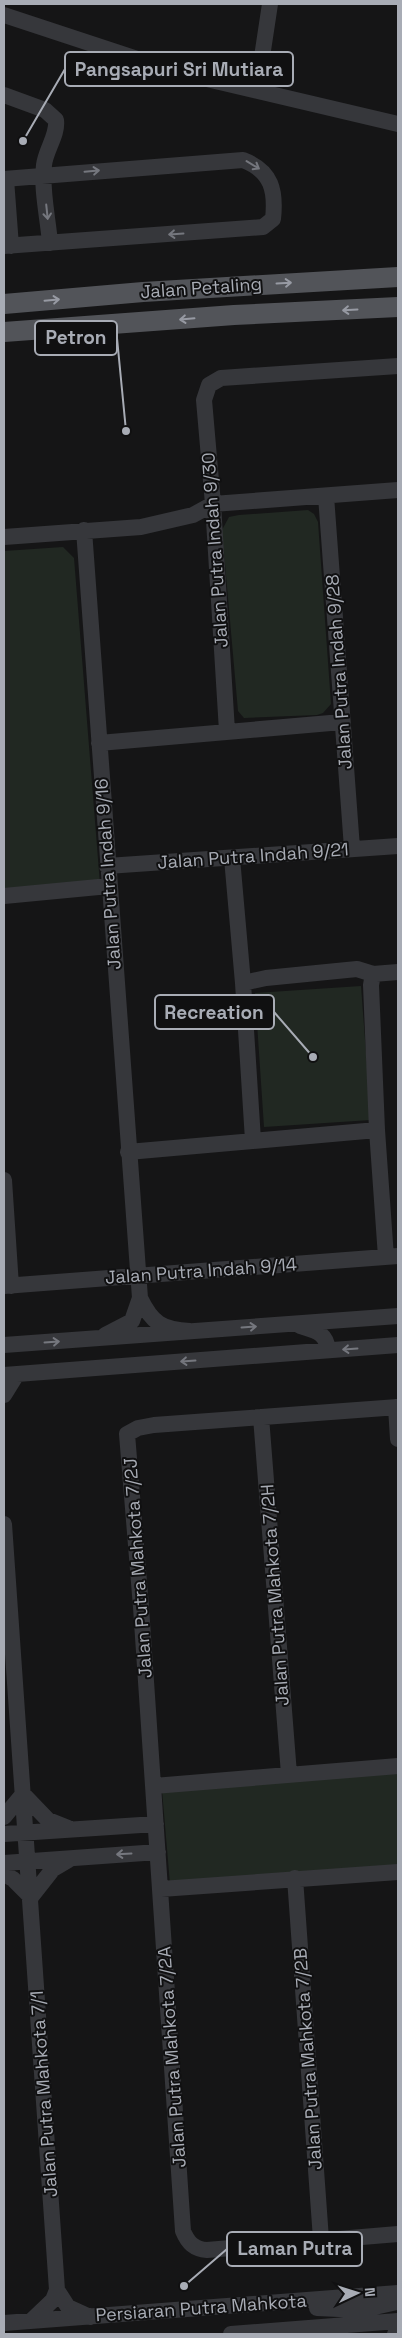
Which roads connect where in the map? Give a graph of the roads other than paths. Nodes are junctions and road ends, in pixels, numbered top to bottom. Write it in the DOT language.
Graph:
graph roads {
  1 [pos="270,4"];
  2 [pos="4,14"];
  3 [pos="257,90"];
  4 [pos="4,95"];
  5 [pos="398,124"];
  6 [pos="44,175"];
  7 [pos="5,179"];
  8 [pos="50,243"];
  9 [pos="7,246"];
  10 [pos="398,277"];
  11 [pos="4,304"];
  12 [pos="398,307"];
  13 [pos="4,332"];
  14 [pos="398,366"];
  15 [pos="398,490"];
  16 [pos="326,496"];
  17 [pos="213,504"];
  18 [pos="84,530"];
  19 [pos="4,537"];
  20 [pos="342,722"];
  21 [pos="227,730"];
  22 [pos="99,743"];
  23 [pos="398,846"];
  24 [pos="352,848"];
  25 [pos="232,858"];
  26 [pos="107,866"];
  27 [pos="109,886"];
  28 [pos="4,896"];
  29 [pos="398,972"];
  30 [pos="372,974"];
  31 [pos="243,983"];
  32 [pos="377,1130"];
  33 [pos="253,1140"];
  34 [pos="128,1152"];
  35 [pos="4,1180"];
  36 [pos="392,1257"];
  37 [pos="138,1275"];
  38 [pos="7,1286"];
  39 [pos="140,1298"];
  40 [pos="398,1316"];
  41 [pos="293,1324"];
  42 [pos="190,1331"];
  43 [pos="96,1339"];
  44 [pos="4,1345"];
  45 [pos="398,1345"];
  46 [pos="328,1350"];
  47 [pos="10,1375"];
  48 [pos="4,1395"];
  49 [pos="397,1407"];
  50 [pos="261,1417"];
  51 [pos="398,1440"];
  52 [pos="4,1524"];
  53 [pos="398,1766"];
  54 [pos="289,1774"];
  55 [pos="154,1786"];
  56 [pos="24,1794"];
  57 [pos="4,1818"];
  58 [pos="70,1829"];
  59 [pos="26,1833"];
  60 [pos="4,1834"];
  61 [pos="157,1838"];
  62 [pos="74,1857"];
  63 [pos="28,1861"];
  64 [pos="4,1863"];
  65 [pos="398,1872"];
  66 [pos="4,1874"];
  67 [pos="296,1878"];
  68 [pos="161,1888"];
  69 [pos="31,1897"];
  70 [pos="398,2234"];
  71 [pos="320,2240"];
  72 [pos="57,2290"];
  73 [pos="398,2293"];
  74 [pos="287,2302"];
  75 [pos="398,2302"];
  76 [pos="361,2310"];
  77 [pos="90,2317"];
  78 [pos="31,2321"];
  79 [pos="398,2321"];
  80 [pos="4,2323"];
  81 [pos="374,2328"];
  82 [pos="354,2329"];
  83 [pos="297,2332"];
  84 [pos="231,2334"];
  1 -- 3 [label="street"];
  2 -- 3 [label="street"];
  3 -- 5 [label="street"];
  4 -- 6 [label="street"];
  6 -- 7 [label="street"];
  6 -- 8 [label="street, one-way"];
  6 -- 8 [label="street, one-way"];
  7 -- 9 [label="street"];
  8 -- 9 [label="street"];
  11 -- 10 [label="main road, Jalan Petaling, one-way"];
  12 -- 13 [label="main road, Jalan Petaling, one-way"];
  14 -- 17 [label="street, Jalan Putra Indah 9/30"];
  15 -- 16 [label="street"];
  16 -- 17 [label="street"];
  16 -- 20 [label="street, Jalan Putra Indah 9/28"];
  17 -- 18 [label="street"];
  17 -- 21 [label="street, Jalan Putra Indah 9/30"];
  18 -- 19 [label="street"];
  18 -- 22 [label="street, Jalan Putra Indah 9/16"];
  20 -- 21 [label="street"];
  20 -- 24 [label="street, Jalan Putra Indah 9/28"];
  21 -- 22 [label="street"];
  22 -- 26 [label="street, Jalan Putra Indah 9/16"];
  23 -- 24 [label="street, Jalan Putra Indah 9/21"];
  24 -- 25 [label="street, Jalan Putra Indah 9/21"];
  25 -- 26 [label="street, Jalan Putra Indah 9/21"];
  25 -- 31 [label="street"];
  26 -- 27 [label="street, Jalan Putra Indah 9/16"];
  27 -- 28 [label="street"];
  27 -- 34 [label="street, Jalan Putra Indah 9/16"];
  29 -- 30 [label="street"];
  30 -- 31 [label="street"];
  30 -- 32 [label="street"];
  31 -- 33 [label="street"];
  32 -- 33 [label="street"];
  32 -- 36 [label="street"];
  33 -- 34 [label="street"];
  34 -- 37 [label="street, Jalan Putra Indah 9/16"];
  35 -- 38 [label="street"];
  36 -- 37 [label="street, Jalan Putra Indah 9/14"];
  37 -- 38 [label="street, Jalan Putra Indah 9/14"];
  37 -- 39 [label="street, Jalan Putra Indah 9/16"];
  39 -- 42 [label="street"];
  39 -- 43 [label="street"];
  40 -- 41 [label="street"];
  42 -- 41 [label="street, one-way"];
  41 -- 46 [label="street"];
  42 -- 43 [label="street"];
  44 -- 43 [label="street, one-way"];
  45 -- 46 [label="street, one-way"];
  46 -- 47 [label="street, one-way"];
  47 -- 48 [label="street"];
  49 -- 50 [label="street"];
  49 -- 51 [label="street"];
  50 -- 54 [label="street, Jalan Putra Mahkota 7/2H"];
  50 -- 55 [label="street, Jalan Putra Mahkota 7/2J"];
  52 -- 56 [label="street, Jalan Putra Mahkota 7/1"];
  53 -- 54 [label="street"];
  54 -- 55 [label="street"];
  55 -- 61 [label="street, Jalan Putra Mahkota 7/2J"];
  56 -- 57 [label="street"];
  56 -- 58 [label="street"];
  56 -- 59 [label="street, Jalan Putra Mahkota 7/1"];
  58 -- 59 [label="street"];
  58 -- 61 [label="street"];
  59 -- 60 [label="street"];
  59 -- 63 [label="street, Jalan Putra Mahkota 7/1"];
  61 -- 62 [label="street, one-way"];
  61 -- 68 [label="street, Jalan Putra Mahkota 7/2A"];
  62 -- 63 [label="street"];
  62 -- 69 [label="street"];
  63 -- 64 [label="street"];
  63 -- 69 [label="street, Jalan Putra Mahkota 7/1"];
  65 -- 67 [label="street"];
  66 -- 69 [label="street"];
  67 -- 68 [label="street"];
  67 -- 71 [label="street, Jalan Putra Mahkota 7/2B"];
  68 -- 71 [label="street, Jalan Putra Mahkota 7/2A"];
  69 -- 72 [label="street, Jalan Putra Mahkota 7/1"];
  70 -- 71 [label="street"];
  72 -- 77 [label="street"];
  72 -- 78 [label="street"];
  73 -- 74 [label="street, Persiaran Putra Mahkota"];
  74 -- 76 [label="street"];
  74 -- 77 [label="street, Persiaran Putra Mahkota"];
  75 -- 76 [label="street"];
  76 -- 81 [label="street"];
  76 -- 82 [label="street"];
  77 -- 78 [label="street, Persiaran Putra Mahkota"];
  78 -- 80 [label="street, Persiaran Putra Mahkota"];
  79 -- 81 [label="street, Persiaran Putra Mahkota"];
  81 -- 82 [label="street, Persiaran Putra Mahkota"];
  82 -- 83 [label="street, Persiaran Putra Mahkota"];
  83 -- 84 [label="street, Persiaran Putra Mahkota"];
}
